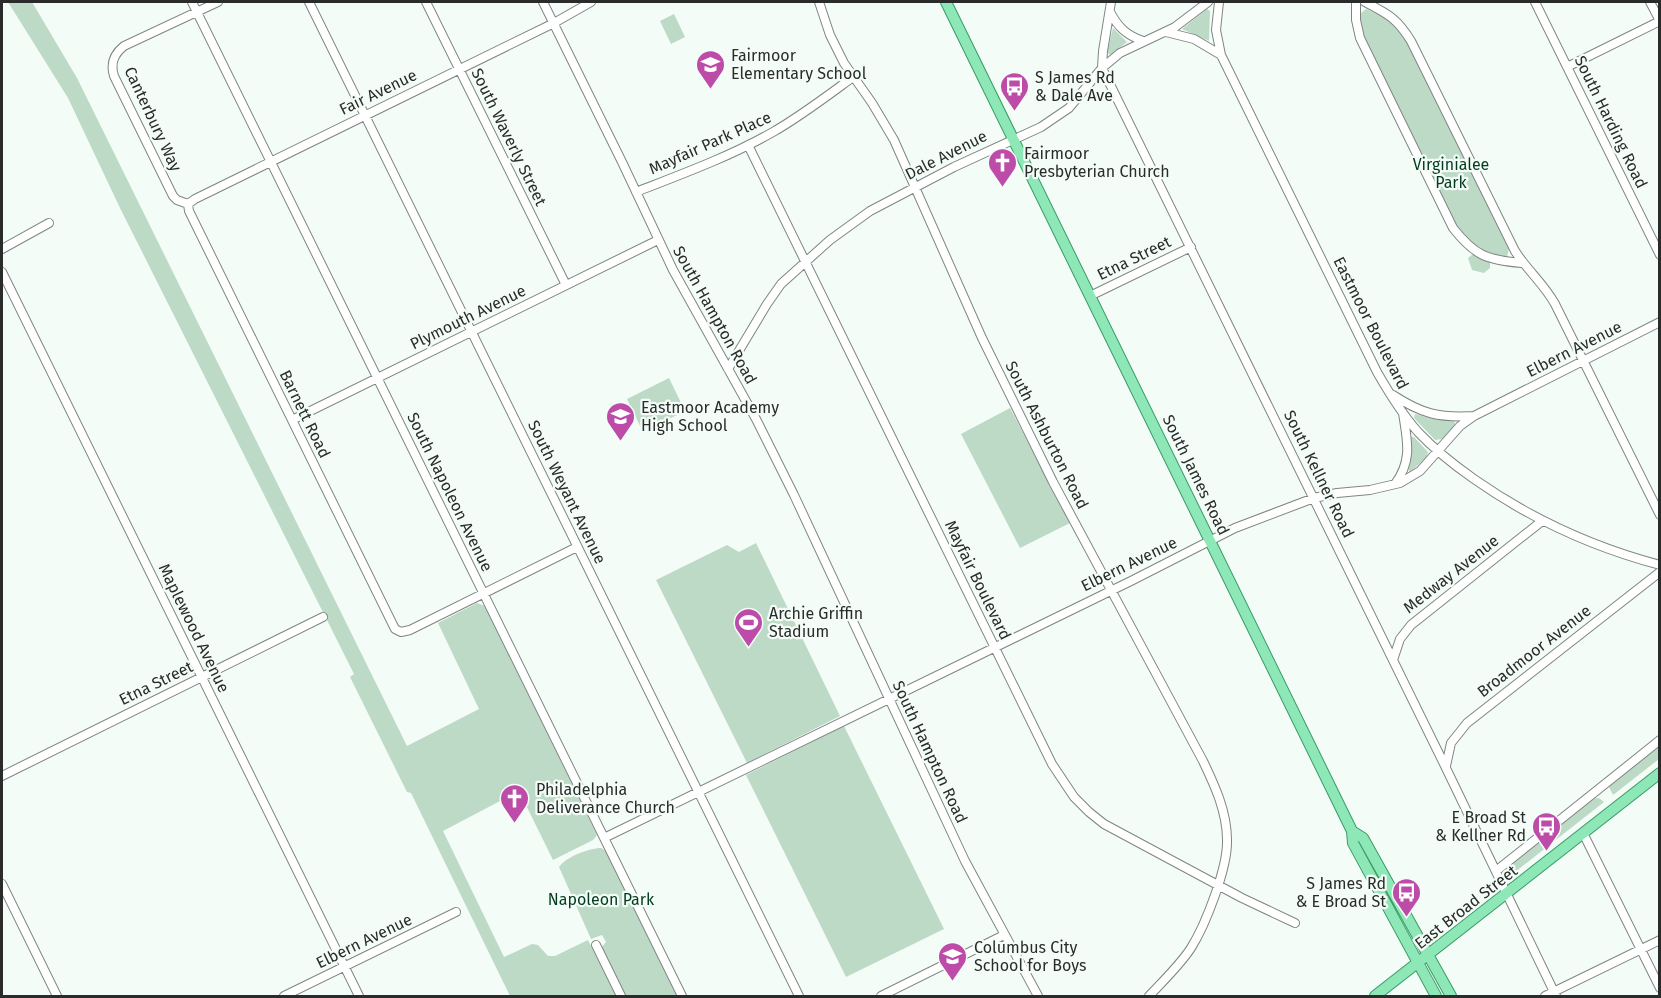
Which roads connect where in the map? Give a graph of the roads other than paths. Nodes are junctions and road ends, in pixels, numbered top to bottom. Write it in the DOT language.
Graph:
graph roads {
  1 [pos="192,2"];
  2 [pos="218,2"];
  3 [pos="309,2"];
  4 [pos="426,2"];
  5 [pos="543,2"];
  6 [pos="591,2"];
  7 [pos="819,2"];
  8 [pos="946,2"];
  9 [pos="1111,2"];
  10 [pos="1208,2"];
  11 [pos="1219,2"];
  12 [pos="1356,2"];
  13 [pos="1365,2"];
  14 [pos="1535,2"];
  15 [pos="1650,2"];
  16 [pos="196,11"];
  17 [pos="1110,12"];
  18 [pos="1659,21"];
  19 [pos="554,23"];
  20 [pos="1166,32"];
  21 [pos="1143,41"];
  22 [pos="1221,55"];
  23 [pos="1567,67"];
  24 [pos="1102,68"];
  25 [pos="459,69"];
  26 [pos="853,77"];
  27 [pos="365,115"];
  28 [pos="1014,139"];
  29 [pos="748,145"];
  30 [pos="270,162"];
  31 [pos="915,188"];
  32 [pos="636,192"];
  33 [pos="188,204"];
  34 [pos="49,223"];
  35 [pos="658,240"];
  36 [pos="1191,247"];
  37 [pos="2,249"];
  38 [pos="1659,255"];
  39 [pos="805,261"];
  40 [pos="1522,263"];
  41 [pos="2,272"];
  42 [pos="566,285"];
  43 [pos="1090,296"];
  44 [pos="1659,322"];
  45 [pos="472,332"];
  46 [pos="1584,361"];
  47 [pos="728,369"];
  48 [pos="377,379"];
  49 [pos="1388,391"];
  50 [pos="1403,413"];
  51 [pos="1474,416"];
  52 [pos="292,420"];
  53 [pos="1437,451"];
  54 [pos="1394,485"];
  55 [pos="1314,498"];
  56 [pos="1659,515"];
  57 [pos="1542,521"];
  58 [pos="1211,540"];
  59 [pos="577,547"];
  60 [pos="1659,565"];
  61 [pos="1659,572"];
  62 [pos="1111,590"];
  63 [pos="483,594"];
  64 [pos="323,617"];
  65 [pos="994,646"];
  66 [pos="1393,660"];
  67 [pos="202,677"];
  68 [pos="888,699"];
  69 [pos="1659,740"];
  70 [pos="1445,766"];
  71 [pos="1659,773"];
  72 [pos="2,776"];
  73 [pos="698,792"];
  74 [pos="1352,831"];
  75 [pos="1583,833"];
  76 [pos="604,838"];
  77 [pos="1496,871"];
  78 [pos="2,884"];
  79 [pos="1217,885"];
  80 [pos="1506,894"];
  81 [pos="456,912"];
  82 [pos="1295,923"];
  83 [pos="1004,935"];
  84 [pos="1659,940"];
  85 [pos="596,945"];
  86 [pos="1640,950"];
  87 [pos="1428,956"];
  88 [pos="1417,964"];
  89 [pos="345,967"];
  90 [pos="1659,988"];
  91 [pos="1555,994"];
  92 [pos="57,996"];
  93 [pos="284,996"];
  94 [pos="359,996"];
  95 [pos="621,996"];
  96 [pos="682,996"];
  97 [pos="800,996"];
  98 [pos="882,996"];
  99 [pos="1038,996"];
  100 [pos="1149,996"];
  101 [pos="1376,996"];
  102 [pos="1436,996"];
  103 [pos="1451,996"];
  104 [pos="1545,996"];
  1 -- 16 [label="street, South Napoleon Avenue"];
  2 -- 16 [label="street, Canterbury Way"];
  3 -- 27 [label="street, South Weyant Avenue"];
  4 -- 25 [label="street, South Waverly Street"];
  5 -- 19 [label="street, South Hampton Road"];
  6 -- 19 [label="street, Fair Avenue"];
  7 -- 26 [label="street, South Ashburton Road"];
  8 -- 28 [label="main road, South James Road"];
  9 -- 17 [label="street"];
  10 -- 20 [label="street, Dale Avenue"];
  11 -- 22 [label="street, Eastmoor Boulevard"];
  12 -- 40 [label="street"];
  13 -- 40 [label="street"];
  14 -- 23 [label="street, South Harding Road"];
  15 -- 18 [label="street"];
  16 -- 30 [label="street, South Napoleon Avenue"];
  16 -- 33 [label="street, Canterbury Way"];
  17 -- 21 [label="street"];
  17 -- 24 [label="street"];
  18 -- 23 [label="street"];
  19 -- 25 [label="street, Fair Avenue"];
  19 -- 32 [label="street, South Hampton Road"];
  20 -- 21 [label="street, Dale Avenue"];
  20 -- 22 [label="street"];
  21 -- 24 [label="street, Dale Avenue"];
  22 -- 49 [label="street, Eastmoor Boulevard"];
  23 -- 38 [label="street, South Harding Road"];
  24 -- 28 [label="street, Dale Avenue"];
  24 -- 36 [label="street, South Kellner Road"];
  25 -- 27 [label="street, Fair Avenue"];
  25 -- 42 [label="street, South Waverly Street"];
  26 -- 29 [label="street, Mayfair Park Place"];
  26 -- 31 [label="street, South Ashburton Road"];
  27 -- 30 [label="street, Fair Avenue"];
  27 -- 45 [label="street, South Weyant Avenue"];
  28 -- 31 [label="street, Dale Avenue"];
  28 -- 43 [label="main road, South James Road"];
  29 -- 32 [label="street, Mayfair Park Place"];
  29 -- 39 [label="street, Mayfair Boulevard"];
  30 -- 33 [label="street, Fair Avenue"];
  30 -- 48 [label="street, South Napoleon Avenue"];
  31 -- 39 [label="street, Dale Avenue"];
  31 -- 62 [label="street, South Ashburton Road"];
  32 -- 35 [label="street, South Hampton Road"];
  33 -- 52 [label="street, Barnett Road"];
  34 -- 37 [label="street"];
  35 -- 42 [label="street, Plymouth Avenue"];
  35 -- 47 [label="street, South Hampton Road"];
  36 -- 43 [label="street, Etna Street"];
  36 -- 55 [label="street, South Kellner Road"];
  39 -- 47 [label="street, Dale Avenue"];
  39 -- 65 [label="street, Mayfair Boulevard"];
  40 -- 46 [label="street"];
  41 -- 67 [label="street, Maplewood Avenue"];
  42 -- 45 [label="street, Plymouth Avenue"];
  43 -- 58 [label="main road, South James Road"];
  44 -- 46 [label="street, Elbern Avenue"];
  45 -- 48 [label="street, Plymouth Avenue"];
  45 -- 59 [label="street, South Weyant Avenue"];
  46 -- 51 [label="street, Elbern Avenue"];
  46 -- 56 [label="street"];
  47 -- 68 [label="street, South Hampton Road"];
  48 -- 52 [label="street, Plymouth Avenue"];
  48 -- 63 [label="street, South Napoleon Avenue"];
  49 -- 50 [label="street, Eastmoor Boulevard"];
  49 -- 51 [label="street"];
  50 -- 53 [label="street, Eastmoor Boulevard"];
  50 -- 54 [label="street"];
  51 -- 53 [label="street, Elbern Avenue"];
  52 -- 63 [label="street, Barnett Road"];
  53 -- 54 [label="street, Elbern Avenue"];
  53 -- 57 [label="street, Eastmoor Boulevard"];
  54 -- 55 [label="street, Elbern Avenue"];
  55 -- 58 [label="street, Elbern Avenue"];
  55 -- 66 [label="street, South Kellner Road"];
  57 -- 60 [label="street, Eastmoor Boulevard"];
  57 -- 66 [label="street, Medway Avenue"];
  58 -- 62 [label="street, Elbern Avenue"];
  58 -- 74 [label="main road, South James Road"];
  59 -- 63 [label="street"];
  59 -- 73 [label="street, South Weyant Avenue"];
  61 -- 70 [label="street, Broadmoor Avenue"];
  62 -- 65 [label="street, Elbern Avenue"];
  62 -- 79 [label="street, South Ashburton Road"];
  63 -- 76 [label="street, South Napoleon Avenue"];
  64 -- 67 [label="street, Etna Street"];
  65 -- 68 [label="street, Elbern Avenue"];
  65 -- 79 [label="street, Mayfair Boulevard"];
  66 -- 70 [label="street, South Kellner Road"];
  67 -- 72 [label="street, Etna Street"];
  67 -- 89 [label="street, Maplewood Avenue"];
  68 -- 73 [label="street, Elbern Avenue"];
  68 -- 83 [label="street, South Hampton Road"];
  69 -- 77 [label="street"];
  70 -- 77 [label="street, South Kellner Road"];
  71 -- 75 [label="main road, East Broad Street"];
  73 -- 76 [label="street, Elbern Avenue"];
  73 -- 97 [label="street, South Weyant Avenue"];
  74 -- 87 [label="main road, South James Road"];
  74 -- 88 [label="main road"];
  75 -- 80 [label="main road, East Broad Street"];
  75 -- 86 [label="street"];
  76 -- 96 [label="street, South Napoleon Avenue"];
  77 -- 80 [label="street, South Kellner Road"];
  78 -- 92 [label="street"];
  79 -- 82 [label="street, Mayfair Boulevard"];
  79 -- 100 [label="street"];
  80 -- 87 [label="main road, East Broad Street"];
  80 -- 91 [label="street, South Kellner Road"];
  81 -- 89 [label="street, Elbern Avenue"];
  83 -- 98 [label="street"];
  83 -- 99 [label="street, South Hampton Road"];
  84 -- 86 [label="street"];
  85 -- 95 [label="street"];
  86 -- 90 [label="street"];
  86 -- 91 [label="street"];
  87 -- 88 [label="main road, East Broad Street"];
  87 -- 103 [label="main road, South James Road"];
  88 -- 101 [label="main road, East Broad Street"];
  88 -- 102 [label="main road"];
  89 -- 93 [label="street, Elbern Avenue"];
  89 -- 94 [label="street, Maplewood Avenue"];
  91 -- 104 [label="street"];
}
